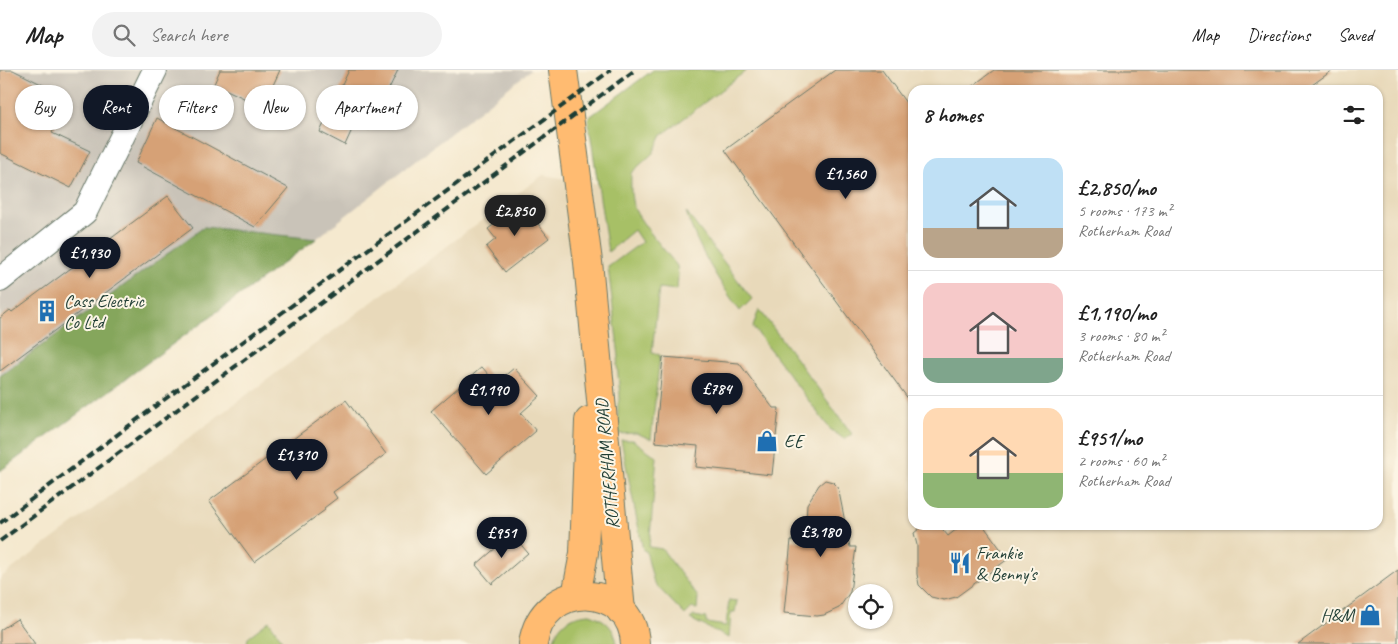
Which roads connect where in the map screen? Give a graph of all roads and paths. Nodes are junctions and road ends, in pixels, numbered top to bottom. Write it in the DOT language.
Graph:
graph roads {
  1 [pos="155,70"];
  2 [pos="563,70"];
  3 [pos="0,280"];
  4 [pos="594,317"];
  5 [pos="576,596"];
  6 [pos="621,611"];
  7 [pos="534,644"];
  8 [pos="635,644"];
  1 -- 3 [label="street"];
  2 -- 4 [label="main road, ROTHERHAM ROAD"];
  4 -- 5 [label="main road, ROTHERHAM ROAD"];
  4 -- 6 [label="main road, ROTHERHAM ROAD"];
  5 -- 6 [label="main road, ROTHERHAM ROAD"];
  5 -- 7 [label="main road, ROTHERHAM ROAD"];
  6 -- 8 [label="main road, ROTHERHAM ROAD"];
}
